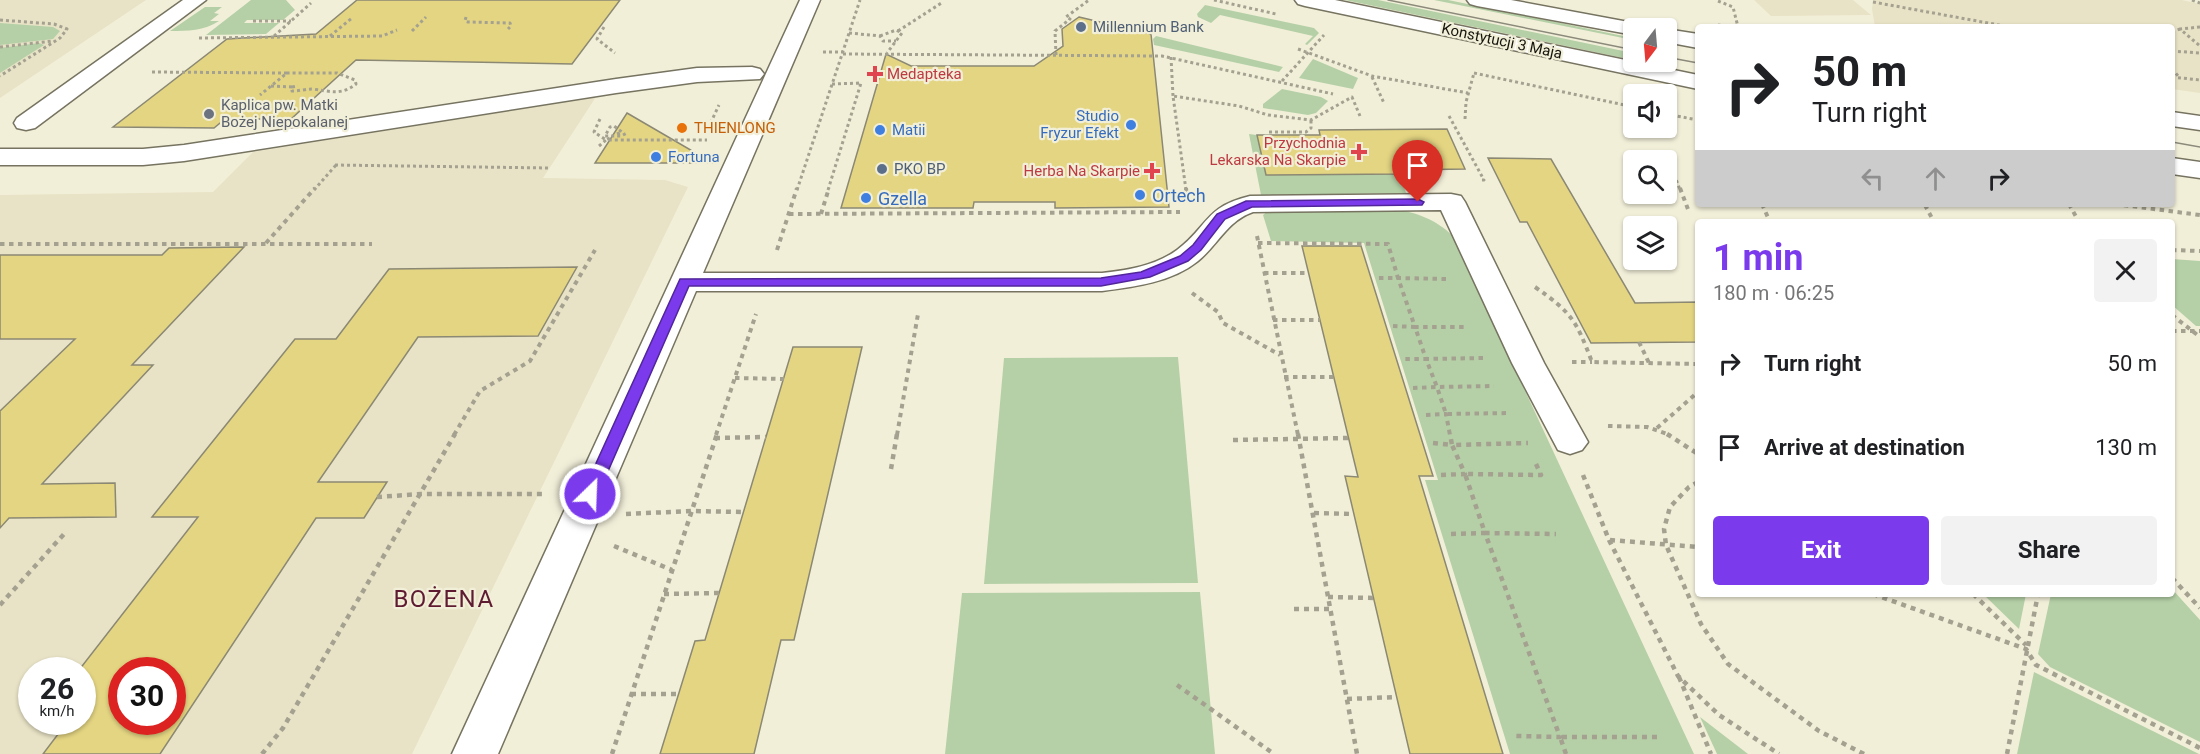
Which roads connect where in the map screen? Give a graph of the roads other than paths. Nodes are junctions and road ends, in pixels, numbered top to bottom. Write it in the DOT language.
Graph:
graph roads {
  1 [pos="196,0"];
  2 [pos="810,0"];
  3 [pos="1305,0"];
  4 [pos="1477,0"];
  5 [pos="1623,27"];
  6 [pos="1677,37"];
  7 [pos="1695,40"];
  8 [pos="752,74"];
  9 [pos="1695,81"];
  10 [pos="2175,119"];
  11 [pos="26,123"];
  12 [pos="2200,123"];
  13 [pos="0,157"];
  14 [pos="2175,166"];
  15 [pos="2200,170"];
  16 [pos="685,282"];
  17 [pos="1566,435"];
  18 [pos="475,754"];
  1 -- 11 [label="street"];
  2 -- 16 [label="street"];
  3 -- 9 [label="street, Konstytucji 3 Maja"];
  4 -- 5 [label="street, Konstytucji 3 Maja"];
  6 -- 7 [label="street"];
  8 -- 13 [label="street"];
  10 -- 12 [label="street"];
  14 -- 15 [label="street"];
  16 -- 17 [label="street"];
  16 -- 18 [label="street"];
}
